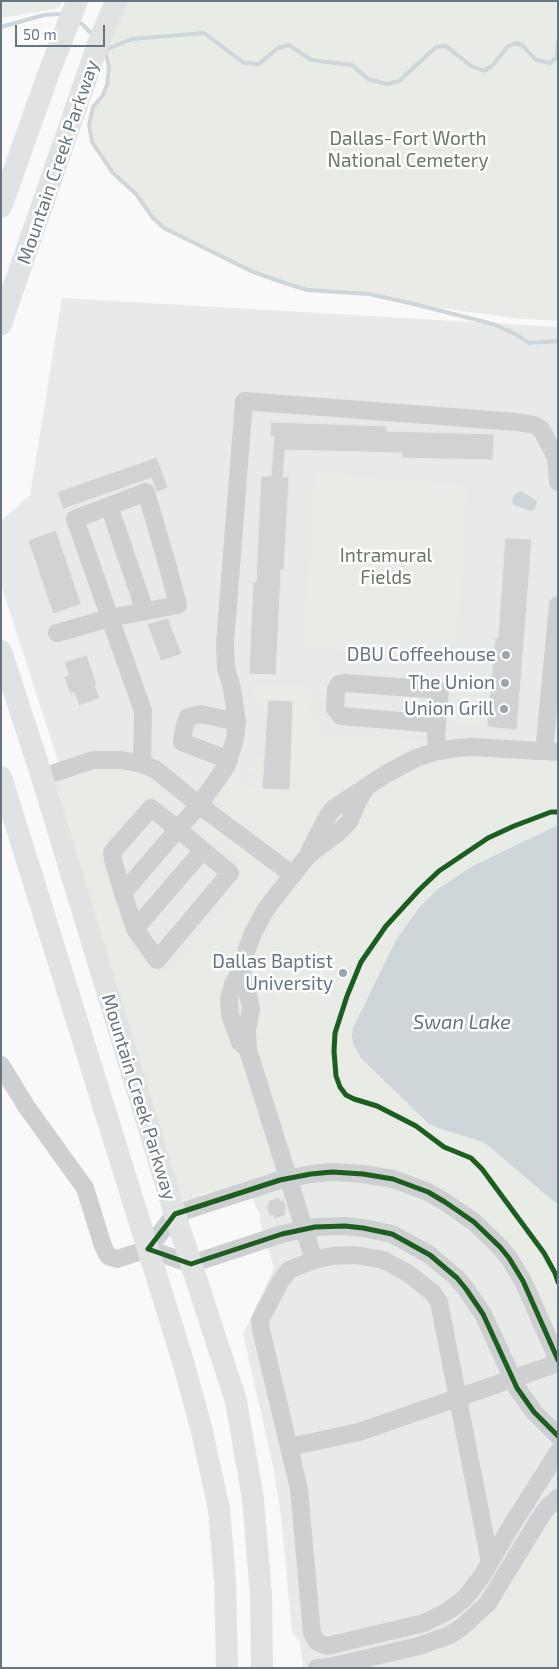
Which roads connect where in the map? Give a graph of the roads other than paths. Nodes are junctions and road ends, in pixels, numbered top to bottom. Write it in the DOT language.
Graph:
graph roads {
  1 [pos="78,1"];
  2 [pos="116,1"];
  3 [pos="1,207"];
  4 [pos="1,324"];
  5 [pos="558,482"];
  6 [pos="109,506"];
  7 [pos="558,605"];
  8 [pos="145,611"];
  9 [pos="110,618"];
  10 [pos="57,633"];
  11 [pos="1,651"];
  12 [pos="237,722"];
  13 [pos="437,724"];
  14 [pos="438,751"];
  15 [pos="551,751"];
  16 [pos="229,760"];
  17 [pos="142,764"];
  18 [pos="42,776"];
  19 [pos="1,777"];
  20 [pos="199,805"];
  21 [pos="178,829"];
  22 [pos="203,850"];
  23 [pos="293,875"];
  24 [pos="123,893"];
  25 [pos="135,929"];
  26 [pos="1,1065"];
  27 [pos="288,1178"];
  28 [pos="175,1214"];
  29 [pos="305,1228"];
  30 [pos="148,1249"];
  31 [pos="314,1260"];
  32 [pos="191,1264"];
  33 [pos="558,1361"];
  34 [pos="512,1378"];
  35 [pos="458,1398"];
  36 [pos="558,1436"];
  37 [pos="288,1447"];
  38 [pos="558,1452"];
  39 [pos="558,1498"];
  40 [pos="490,1562"];
  41 [pos="266,1667"];
  42 [pos="227,1668"];
  43 [pos="317,1668"];
  1 -- 3 [label="main road, Mountain Creek Parkway"];
  2 -- 4 [label="main road, Mountain Creek Parkway"];
  5 -- 12 [label="street"];
  6 -- 8 [label="street"];
  6 -- 8 [label="street"];
  6 -- 9 [label="street"];
  7 -- 15 [label="street"];
  8 -- 9 [label="street"];
  9 -- 10 [label="street"];
  9 -- 17 [label="street"];
  11 -- 18 [label="main road, Mountain Creek Parkway"];
  12 -- 16 [label="street"];
  12 -- 16 [label="street"];
  13 -- 13 [label="street"];
  13 -- 14 [label="street"];
  14 -- 15 [label="street"];
  14 -- 23 [label="street"];
  16 -- 20 [label="street"];
  17 -- 18 [label="street"];
  17 -- 20 [label="street"];
  18 -- 28 [label="main road, Mountain Creek Parkway"];
  19 -- 30 [label="main road, Mountain Creek Parkway"];
  20 -- 21 [label="street"];
  20 -- 23 [label="street"];
  21 -- 22 [label="street"];
  21 -- 24 [label="street"];
  21 -- 24 [label="street"];
  22 -- 25 [label="street"];
  22 -- 25 [label="street"];
  23 -- 27 [label="street"];
  24 -- 25 [label="street"];
  26 -- 30 [label="street"];
  27 -- 28 [label="street"];
  27 -- 29 [label="street"];
  27 -- 33 [label="street"];
  28 -- 30 [label="street"];
  28 -- 32 [label="main road, Mountain Creek Parkway"];
  29 -- 31 [label="street"];
  29 -- 32 [label="street"];
  29 -- 34 [label="street"];
  30 -- 32 [label="street"];
  30 -- 42 [label="main road, Mountain Creek Parkway"];
  31 -- 35 [label="street"];
  31 -- 37 [label="street"];
  32 -- 41 [label="main road, Mountain Creek Parkway"];
  33 -- 34 [label="street"];
  34 -- 35 [label="street"];
  34 -- 36 [label="street"];
  35 -- 37 [label="street"];
  35 -- 40 [label="street"];
  37 -- 40 [label="street"];
  38 -- 40 [label="street"];
  39 -- 43 [label="street"];
}
